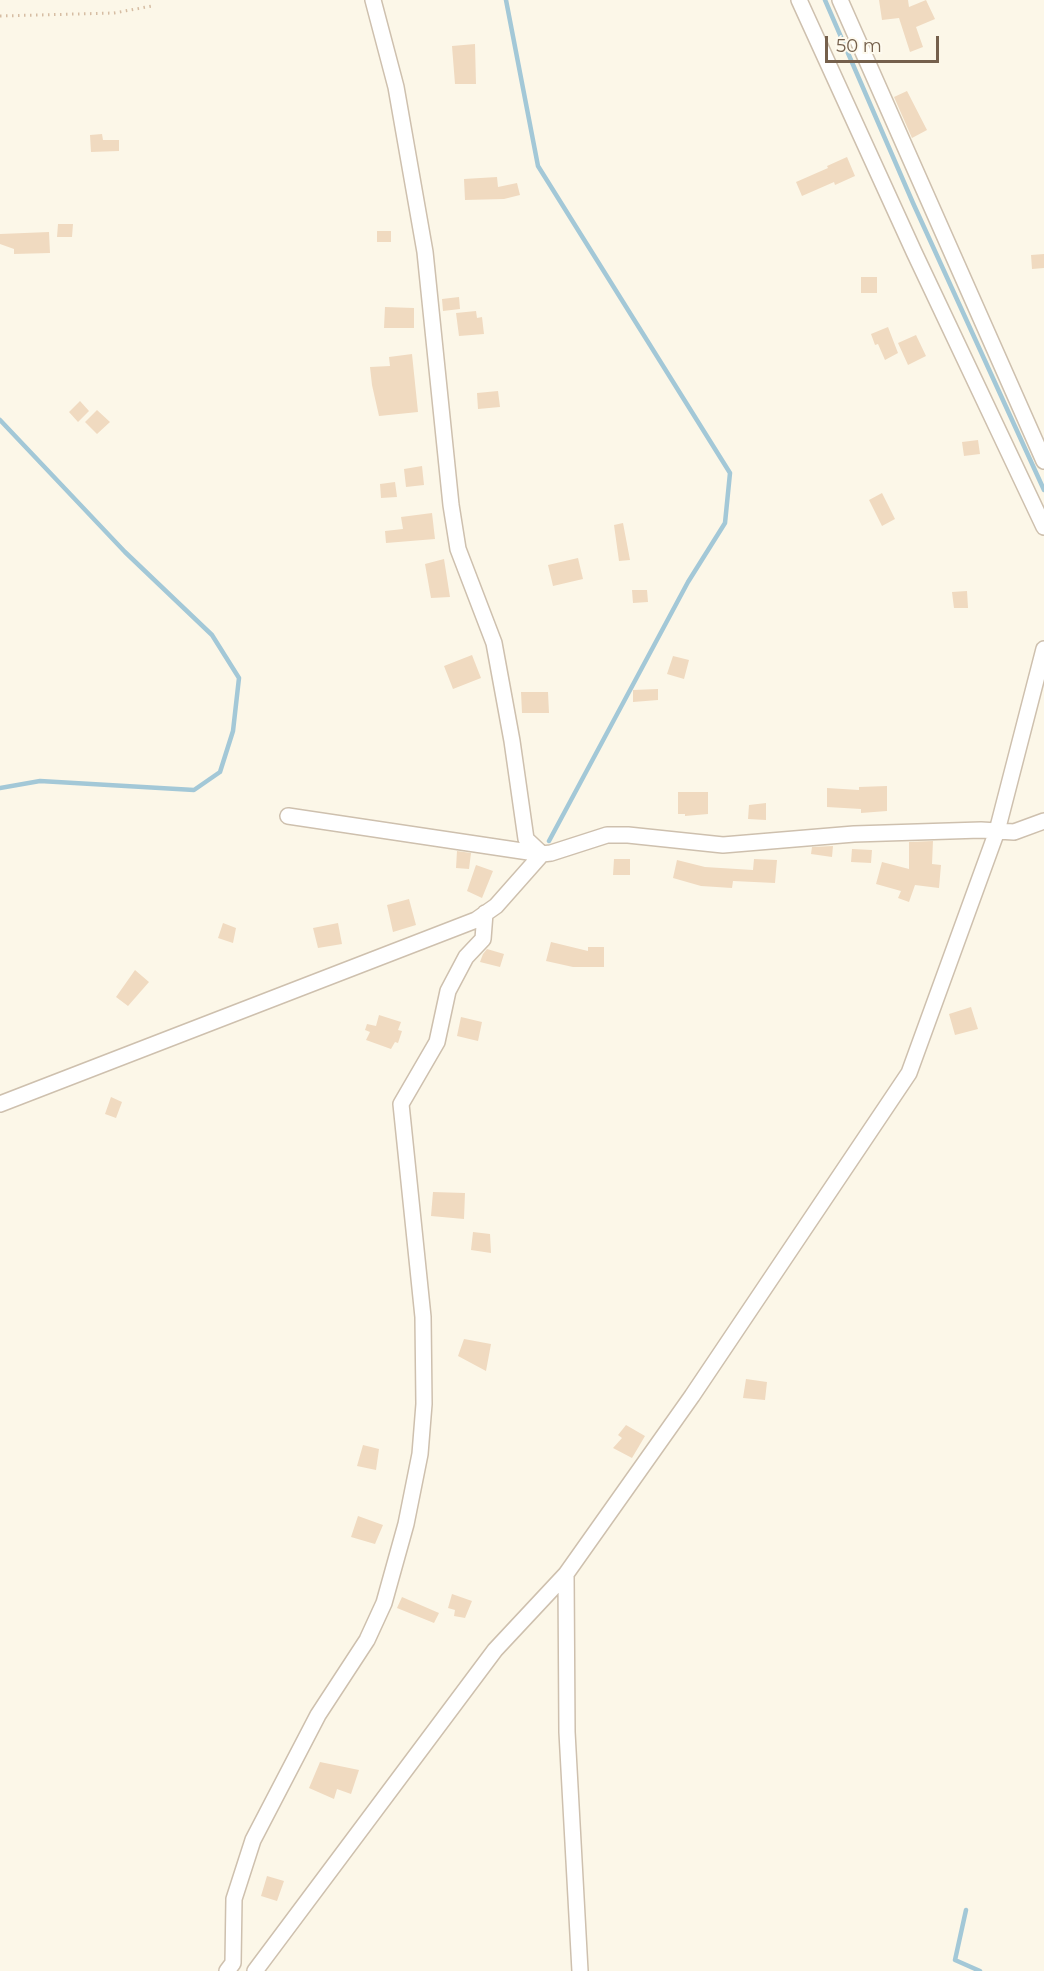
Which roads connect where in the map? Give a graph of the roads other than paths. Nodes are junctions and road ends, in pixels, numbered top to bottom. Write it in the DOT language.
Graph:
graph roads {
  1 [pos="373,0"];
  2 [pos="799,0"];
  3 [pos="840,0"];
  4 [pos="1044,461"];
  5 [pos="1044,527"];
  6 [pos="1044,650"];
  7 [pos="288,816"];
  8 [pos="1044,821"];
  9 [pos="997,831"];
  10 [pos="542,854"];
  11 [pos="485,914"];
  12 [pos="0,1104"];
  13 [pos="566,1574"];
  14 [pos="227,1971"];
  15 [pos="255,1971"];
  16 [pos="580,1971"];
  1 -- 10 [label="street"];
  2 -- 5 [label="street"];
  3 -- 4 [label="street"];
  6 -- 9 [label="street"];
  7 -- 10 [label="street"];
  8 -- 9 [label="street"];
  9 -- 10 [label="street"];
  9 -- 13 [label="street"];
  10 -- 11 [label="street"];
  11 -- 12 [label="street"];
  11 -- 14 [label="street"];
  13 -- 15 [label="street"];
  13 -- 16 [label="street"];
}
